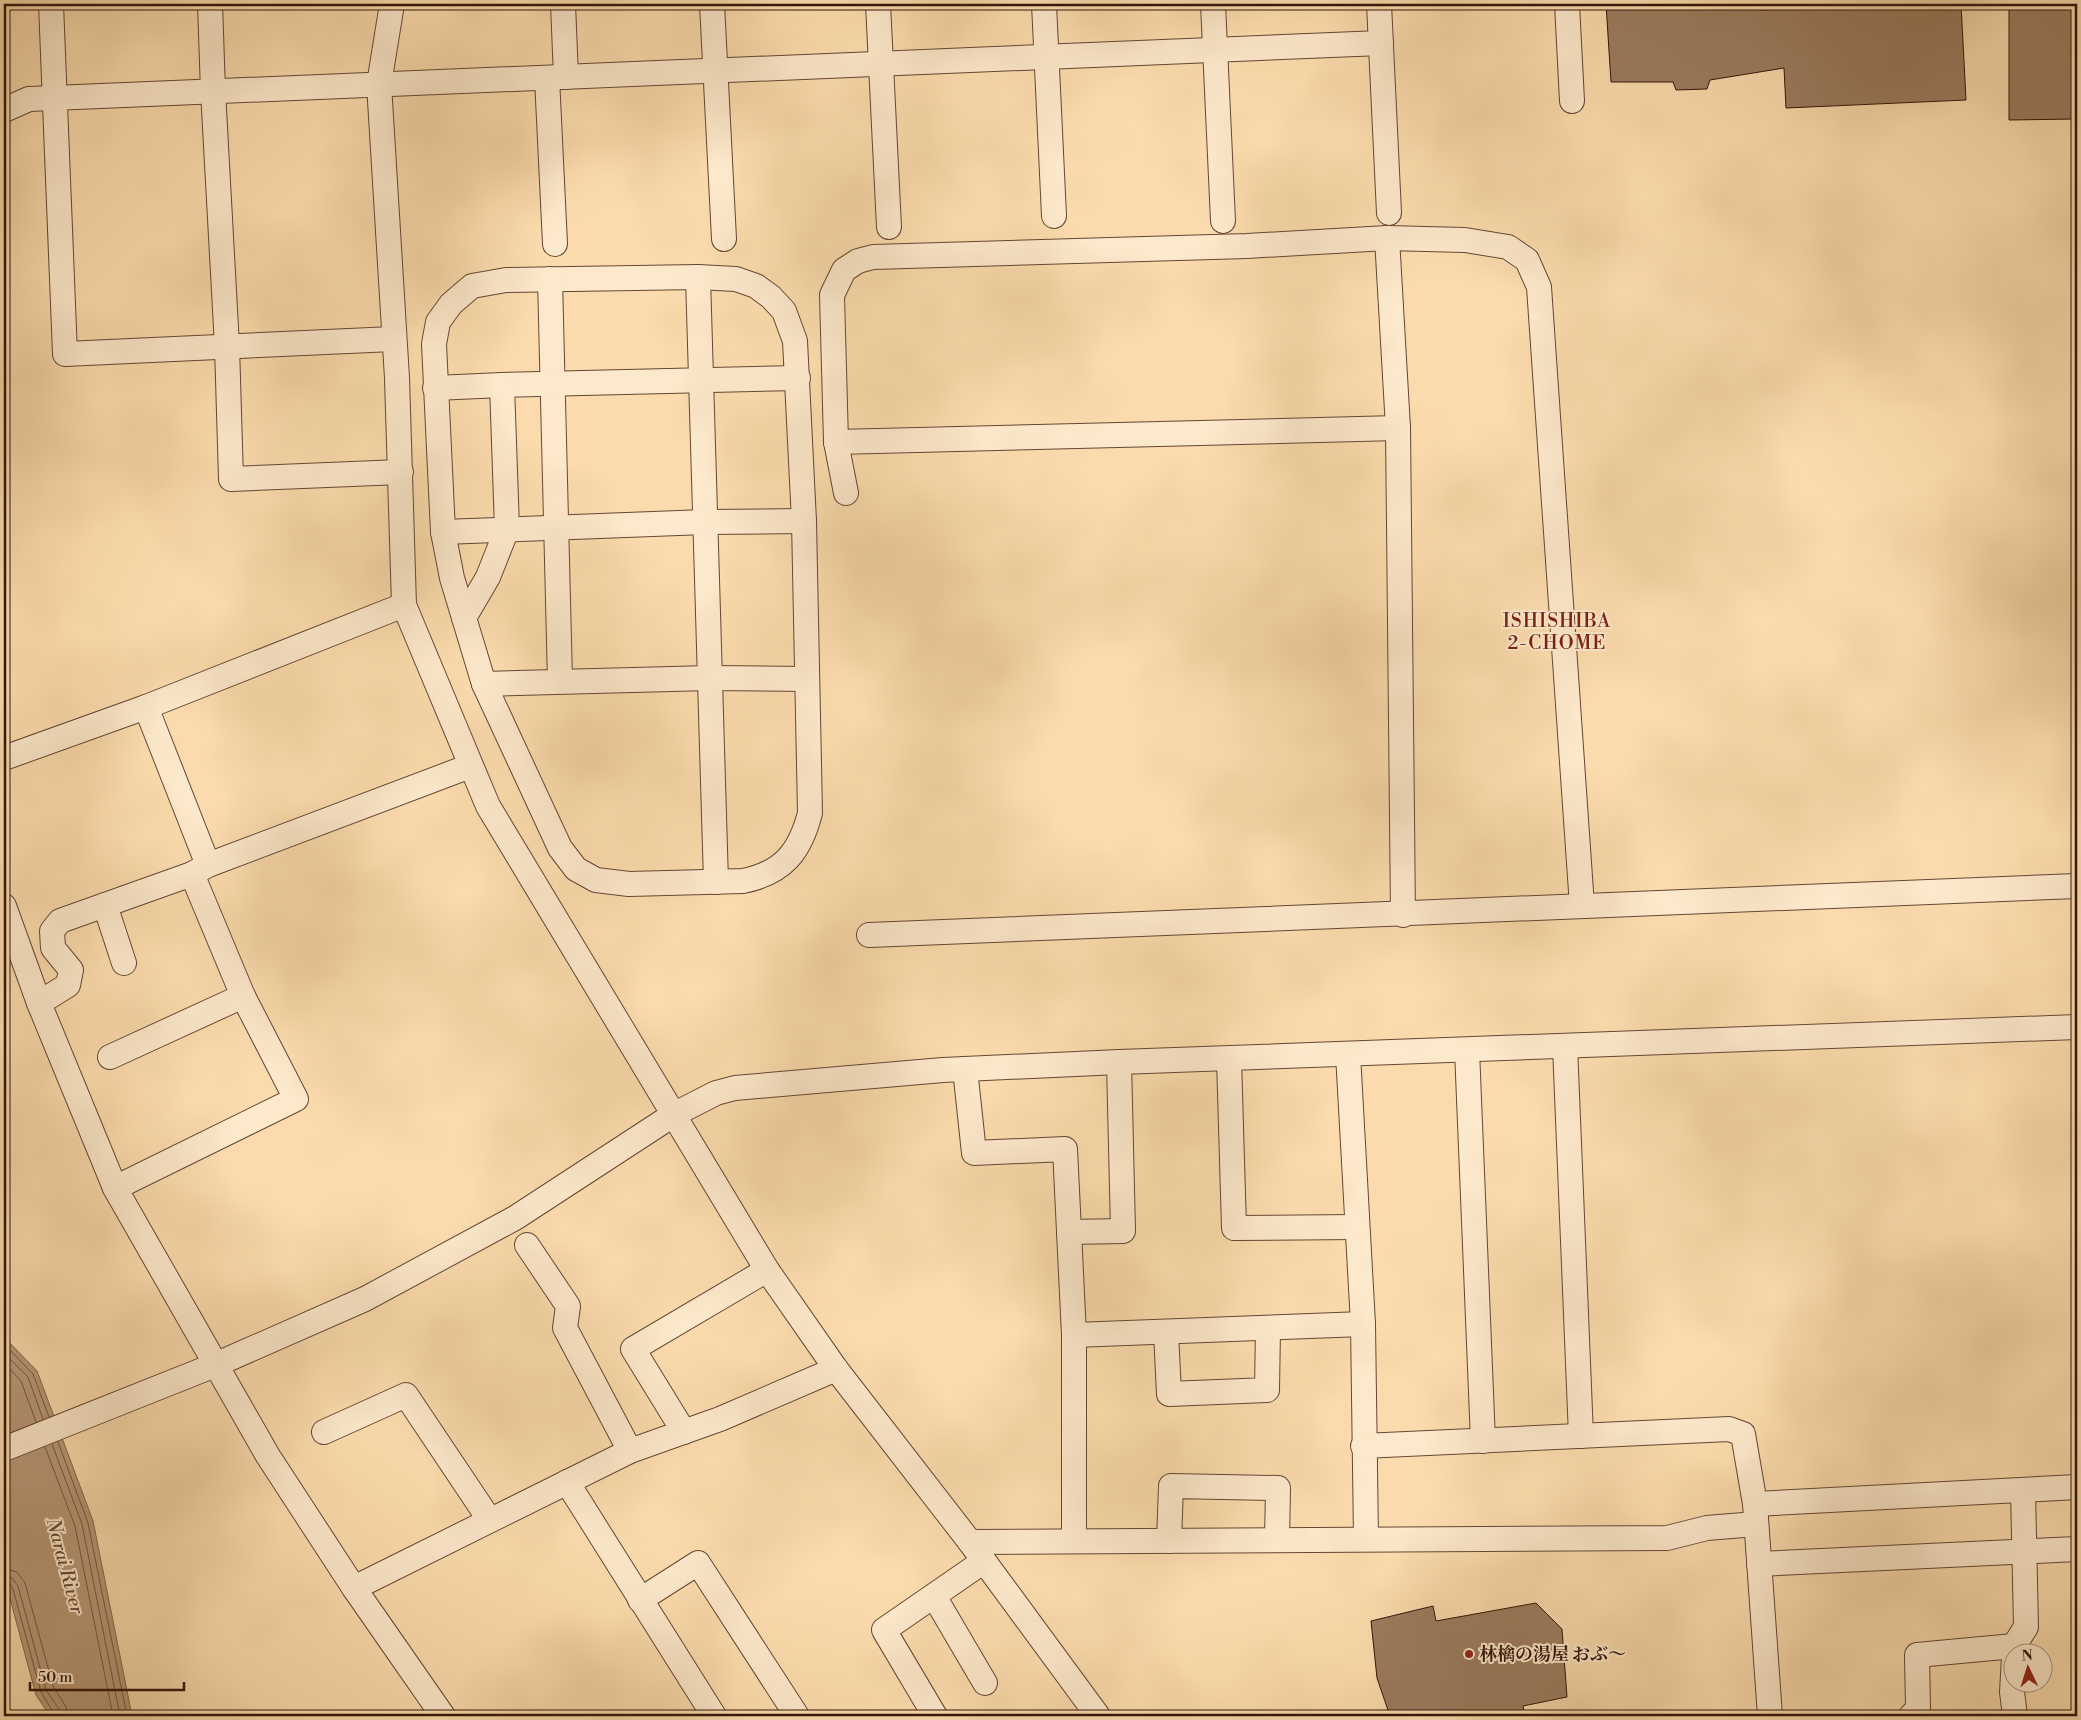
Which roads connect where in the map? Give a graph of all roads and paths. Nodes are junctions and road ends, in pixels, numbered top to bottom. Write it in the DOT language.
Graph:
graph roads {
  1 [pos="51,4"];
  2 [pos="210,4"];
  3 [pos="392,4"];
  4 [pos="563,4"];
  5 [pos="712,4"];
  6 [pos="878,4"];
  7 [pos="1044,4"];
  8 [pos="1213,4"];
  9 [pos="1379,4"];
  10 [pos="1567,4"];
  11 [pos="1381,43"];
  12 [pos="1216,50"];
  13 [pos="1046,57"];
  14 [pos="880,64"];
  15 [pos="715,71"];
  16 [pos="556,77"];
  17 [pos="379,84"];
  18 [pos="213,91"];
  19 [pos="55,98"];
  20 [pos="1572,101"];
  21 [pos="4,110"];
  22 [pos="1389,213"];
  23 [pos="1054,216"];
  24 [pos="1223,221"];
  25 [pos="889,227"];
  26 [pos="724,238"];
  27 [pos="1387,238"];
  28 [pos="555,244"];
  29 [pos="698,278"];
  30 [pos="550,279"];
  31 [pos="393,339"];
  32 [pos="227,346"];
  33 [pos="798,378"];
  34 [pos="701,380"];
  35 [pos="553,384"];
  36 [pos="502,385"];
  37 [pos="435,388"];
  38 [pos="1398,428"];
  39 [pos="836,442"];
  40 [pos="401,472"];
  41 [pos="846,493"];
  42 [pos="804,521"];
  43 [pos="705,522"];
  44 [pos="557,528"];
  45 [pos="507,529"];
  46 [pos="443,532"];
  47 [pos="404,606"];
  48 [pos="464,618"];
  49 [pos="710,678"];
  50 [pos="807,680"];
  51 [pos="560,681"];
  52 [pos="484,684"];
  53 [pos="146,707"];
  54 [pos="4,758"];
  55 [pos="470,766"];
  56 [pos="200,869"];
  57 [pos="716,882"];
  58 [pos="2077,886"];
  59 [pos="104,905"];
  60 [pos="4,906"];
  61 [pos="1582,906"];
  62 [pos="1403,915"];
  63 [pos="869,935"];
  64 [pos="124,963"];
  65 [pos="242,996"];
  66 [pos="39,1003"];
  67 [pos="2077,1028"];
  68 [pos="1565,1046"];
  69 [pos="1466,1050"];
  70 [pos="1348,1054"];
  71 [pos="110,1057"];
  72 [pos="1229,1059"];
  73 [pos="1119,1062"];
  74 [pos="965,1069"];
  75 [pos="673,1115"];
  76 [pos="115,1188"];
  77 [pos="1358,1227"];
  78 [pos="1069,1232"];
  79 [pos="527,1245"];
  80 [pos="767,1270"];
  81 [pos="1363,1324"];
  82 [pos="1268,1328"];
  83 [pos="1166,1332"];
  84 [pos="1074,1335"];
  85 [pos="215,1365"];
  86 [pos="836,1369"];
  87 [pos="324,1432"];
  88 [pos="684,1432"];
  89 [pos="1581,1436"];
  90 [pos="1483,1441"];
  91 [pos="1363,1446"];
  92 [pos="4,1448"];
  93 [pos="630,1452"];
  94 [pos="567,1482"];
  95 [pos="2077,1487"];
  96 [pos="2023,1490"];
  97 [pos="1755,1514"];
  98 [pos="490,1519"];
  99 [pos="1277,1540"];
  100 [pos="1366,1540"];
  101 [pos="1169,1541"];
  102 [pos="970,1542"];
  103 [pos="1074,1542"];
  104 [pos="2077,1549"];
  105 [pos="2023,1552"];
  106 [pos="984,1561"];
  107 [pos="1759,1564"];
  108 [pos="354,1588"];
  109 [pos="934,1596"];
  110 [pos="640,1600"];
  111 [pos="2019,1642"];
  112 [pos="2004,1652"];
  113 [pos="985,1683"];
  114 [pos="2012,1692"];
  115 [pos="444,1716"];
  116 [pos="714,1716"];
  117 [pos="798,1716"];
  118 [pos="935,1716"];
  119 [pos="1098,1716"];
  120 [pos="1770,1716"];
  121 [pos="1911,1716"];
  122 [pos="2015,1716"];
  1 -- 19 [label="street"];
  2 -- 18 [label="street"];
  3 -- 17 [label="street"];
  4 -- 16 [label="street"];
  5 -- 15 [label="street"];
  6 -- 14 [label="street"];
  7 -- 13 [label="street"];
  8 -- 12 [label="street"];
  9 -- 11 [label="street"];
  10 -- 20 [label="street"];
  11 -- 12 [label="street"];
  11 -- 22 [label="street"];
  12 -- 13 [label="street"];
  12 -- 24 [label="street"];
  13 -- 14 [label="street"];
  13 -- 23 [label="street"];
  14 -- 15 [label="street"];
  14 -- 25 [label="street"];
  15 -- 16 [label="street"];
  15 -- 26 [label="street"];
  16 -- 17 [label="street"];
  16 -- 28 [label="street"];
  17 -- 18 [label="street"];
  17 -- 31 [label="street"];
  18 -- 19 [label="street"];
  18 -- 32 [label="street"];
  19 -- 21 [label="street"];
  19 -- 32 [label="street"];
  27 -- 38 [label="street"];
  27 -- 39 [label="street"];
  27 -- 61 [label="street"];
  29 -- 30 [label="street"];
  29 -- 33 [label="street"];
  29 -- 34 [label="street"];
  30 -- 35 [label="street"];
  30 -- 37 [label="street"];
  31 -- 32 [label="street"];
  31 -- 40 [label="street"];
  32 -- 40 [label="street"];
  33 -- 34 [label="street"];
  33 -- 42 [label="street"];
  34 -- 35 [label="street"];
  34 -- 43 [label="street"];
  35 -- 36 [label="street"];
  35 -- 44 [label="street"];
  36 -- 37 [label="street"];
  36 -- 45 [label="street"];
  37 -- 46 [label="street"];
  38 -- 39 [label="street"];
  38 -- 62 [label="street"];
  39 -- 41 [label="street"];
  40 -- 47 [label="street"];
  42 -- 43 [label="street"];
  42 -- 50 [label="street"];
  43 -- 44 [label="street"];
  43 -- 49 [label="street"];
  44 -- 45 [label="street"];
  44 -- 51 [label="street"];
  45 -- 46 [label="street"];
  45 -- 48 [label="street"];
  46 -- 48 [label="street"];
  47 -- 53 [label="street"];
  47 -- 55 [label="street"];
  48 -- 52 [label="street"];
  49 -- 50 [label="street"];
  49 -- 51 [label="street"];
  49 -- 57 [label="street"];
  50 -- 57 [label="street"];
  51 -- 52 [label="street"];
  52 -- 57 [label="street"];
  53 -- 54 [label="street"];
  53 -- 56 [label="street"];
  55 -- 56 [label="street"];
  55 -- 75 [label="street"];
  56 -- 59 [label="street"];
  56 -- 65 [label="street"];
  58 -- 61 [label="street"];
  59 -- 64 [label="street"];
  59 -- 66 [label="street"];
  60 -- 66 [label="street"];
  61 -- 62 [label="street"];
  62 -- 63 [label="street"];
  65 -- 71 [label="street"];
  65 -- 76 [label="street"];
  66 -- 76 [label="street"];
  67 -- 68 [label="street"];
  68 -- 69 [label="street"];
  68 -- 89 [label="street"];
  69 -- 70 [label="street"];
  69 -- 90 [label="street"];
  70 -- 72 [label="street"];
  70 -- 77 [label="street"];
  72 -- 73 [label="street"];
  72 -- 77 [label="street"];
  73 -- 74 [label="street"];
  73 -- 78 [label="street"];
  74 -- 75 [label="street"];
  74 -- 78 [label="street"];
  75 -- 80 [label="street"];
  75 -- 85 [label="street"];
  76 -- 85 [label="street"];
  77 -- 81 [label="street"];
  78 -- 84 [label="street"];
  79 -- 93 [label="street"];
  80 -- 86 [label="street"];
  80 -- 88 [label="street"];
  81 -- 82 [label="street"];
  81 -- 91 [label="street"];
  82 -- 83 [label="street"];
  82 -- 83 [label="street"];
  83 -- 84 [label="street"];
  84 -- 103 [label="street"];
  85 -- 92 [label="street"];
  85 -- 108 [label="street"];
  86 -- 88 [label="street"];
  86 -- 102 [label="street"];
  87 -- 98 [label="street"];
  88 -- 93 [label="street"];
  89 -- 90 [label="street"];
  89 -- 97 [label="street"];
  90 -- 91 [label="street"];
  91 -- 100 [label="street"];
  93 -- 94 [label="street"];
  94 -- 98 [label="street"];
  94 -- 110 [label="street"];
  95 -- 96 [label="street"];
  96 -- 97 [label="street"];
  96 -- 105 [label="street"];
  97 -- 100 [label="street"];
  97 -- 107 [label="street"];
  98 -- 108 [label="street"];
  99 -- 100 [label="street"];
  99 -- 101 [label="street"];
  99 -- 101 [label="street"];
  101 -- 103 [label="street"];
  102 -- 103 [label="street"];
  102 -- 106 [label="street"];
  104 -- 105 [label="street"];
  105 -- 107 [label="street"];
  105 -- 111 [label="street"];
  106 -- 109 [label="street"];
  106 -- 119 [label="street"];
  107 -- 120 [label="street"];
  108 -- 115 [label="street"];
  109 -- 113 [label="street"];
  109 -- 118 [label="street"];
  110 -- 116 [label="street"];
  110 -- 117 [label="street"];
  112 -- 121 [label="street"];
  114 -- 122 [label="street"];
}
